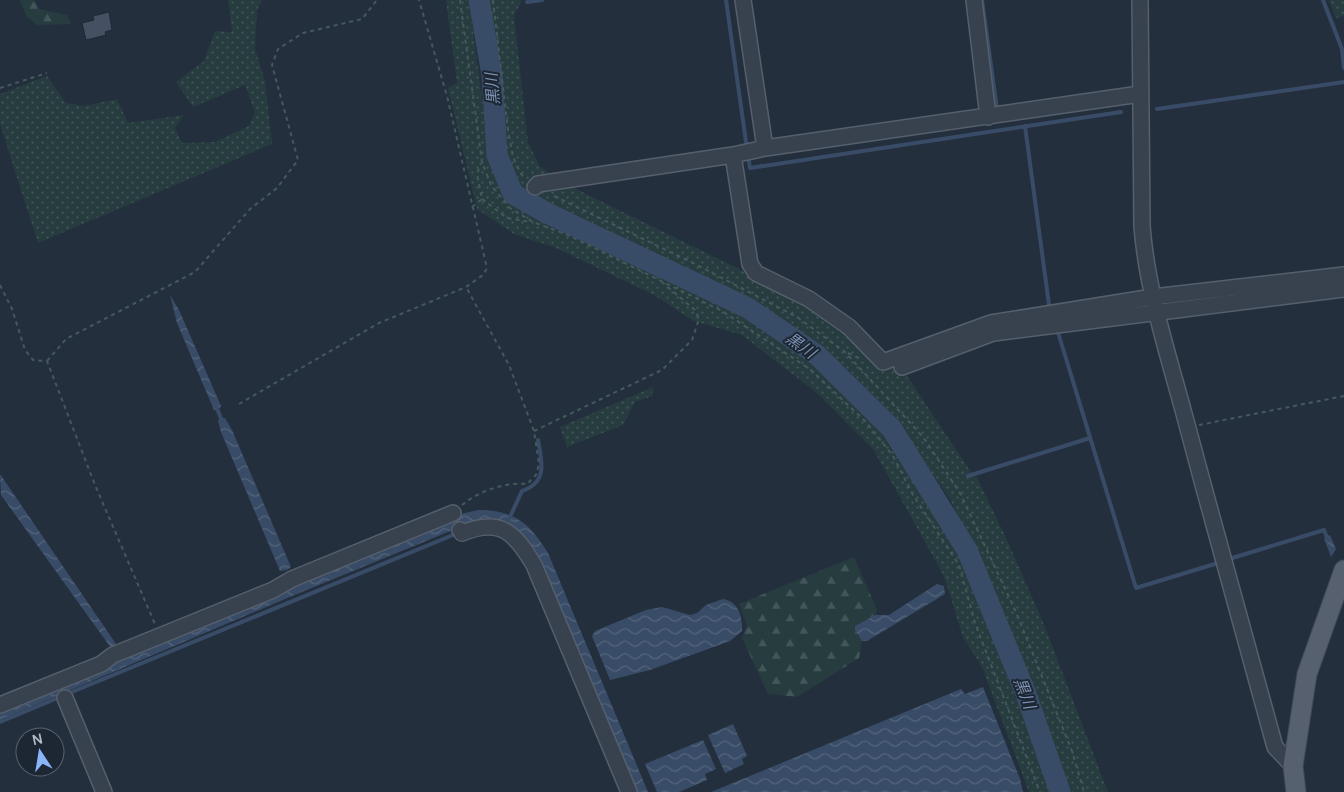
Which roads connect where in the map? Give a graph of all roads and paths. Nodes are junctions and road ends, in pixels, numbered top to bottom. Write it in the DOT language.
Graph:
graph roads {
  1 [pos="377,0"];
  2 [pos="419,0"];
  3 [pos="460,0"];
  4 [pos="493,0"];
  5 [pos="743,0"];
  6 [pos="974,0"];
  7 [pos="1140,0"];
  8 [pos="47,73"];
  9 [pos="0,88"];
  10 [pos="1140,104"];
  11 [pos="988,117"];
  12 [pos="748,152"];
  13 [pos="482,162"];
  14 [pos="535,187"];
  15 [pos="482,199"];
  16 [pos="472,207"];
  17 [pos="533,222"];
  18 [pos="1344,275"];
  19 [pos="659,280"];
  20 [pos="0,285"];
  21 [pos="466,287"];
  22 [pos="1344,288"];
  23 [pos="1155,305"];
  24 [pos="47,361"];
  25 [pos="902,367"];
  26 [pos="1344,396"];
  27 [pos="239,404"];
  28 [pos="1187,427"];
  29 [pos="534,431"];
  30 [pos="453,513"];
  31 [pos="460,530"];
  32 [pos="1344,570"];
  33 [pos="160,636"];
  34 [pos="65,698"];
  35 [pos="0,705"];
  36 [pos="1293,766"];
  37 [pos="104,792"];
  38 [pos="629,792"];
  39 [pos="1040,792"];
  40 [pos="1084,792"];
  41 [pos="1296,792"];
  1 -- 24 [label="path"];
  2 -- 16 [label="path"];
  3 -- 13 [label="path"];
  4 -- 14 [label="path"];
  5 -- 12 [label="street"];
  6 -- 11 [label="street"];
  7 -- 10 [label="street"];
  8 -- 9 [label="path"];
  10 -- 11 [label="street"];
  10 -- 23 [label="street"];
  11 -- 12 [label="street"];
  12 -- 14 [label="street"];
  12 -- 23 [label="street"];
  13 -- 15 [label="path"];
  13 -- 17 [label="path"];
  14 -- 40 [label="path"];
  15 -- 16 [label="path"];
  15 -- 17 [label="path"];
  16 -- 21 [label="path"];
  17 -- 19 [label="path"];
  18 -- 23 [label="street"];
  19 -- 29 [label="path"];
  19 -- 39 [label="path"];
  20 -- 24 [label="path"];
  21 -- 27 [label="path"];
  21 -- 29 [label="path"];
  22 -- 23 [label="street"];
  23 -- 25 [label="street"];
  23 -- 28 [label="street"];
  24 -- 33 [label="path"];
  26 -- 28 [label="path"];
  28 -- 36 [label="street"];
  29 -- 30 [label="path"];
  30 -- 33 [label="street"];
  31 -- 38 [label="street"];
  32 -- 36 [label="main road"];
  33 -- 35 [label="street"];
  34 -- 37 [label="street"];
  36 -- 41 [label="main road"];
}
